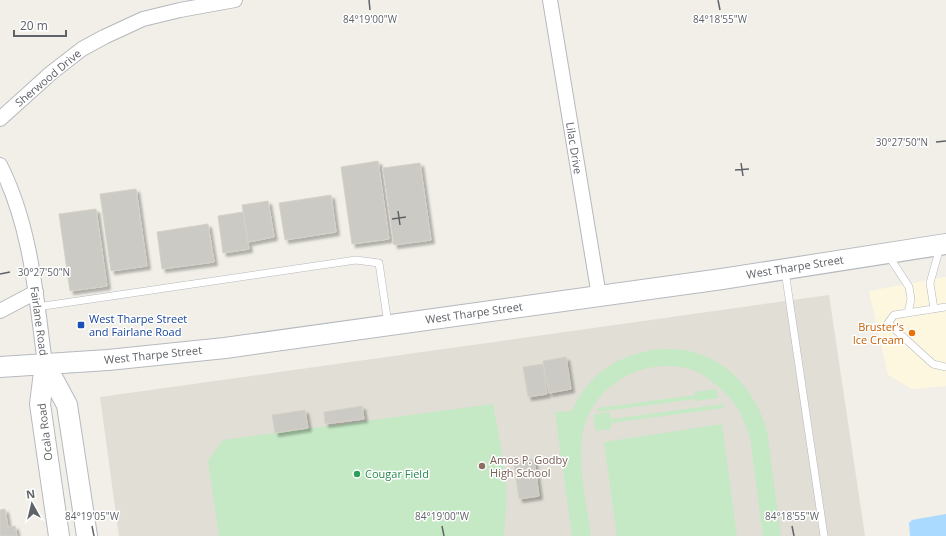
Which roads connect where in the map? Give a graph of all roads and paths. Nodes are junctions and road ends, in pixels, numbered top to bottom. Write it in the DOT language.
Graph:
graph roads {
  1 [pos="235,0"];
  2 [pos="550,0"];
  3 [pos="0,118"];
  4 [pos="0,165"];
  5 [pos="943,244"];
  6 [pos="886,253"];
  7 [pos="785,269"];
  8 [pos="36,292"];
  9 [pos="599,296"];
  10 [pos="37,307"];
  11 [pos="946,307"];
  12 [pos="934,309"];
  13 [pos="0,311"];
  14 [pos="908,313"];
  15 [pos="388,325"];
  16 [pos="45,364"];
  17 [pos="946,366"];
  18 [pos="0,367"];
  19 [pos="59,536"];
  20 [pos="87,536"];
  21 [pos="824,536"];
  1 -- 3 [label="street, Sherwood Drive"];
  2 -- 9 [label="street, Lilac Drive"];
  4 -- 8 [label="street, Fairlane Road"];
  5 -- 6 [label="main road, West Tharpe Street"];
  5 -- 12 [label="lane"];
  6 -- 7 [label="main road, West Tharpe Street"];
  6 -- 14 [label="lane"];
  7 -- 9 [label="main road, West Tharpe Street"];
  7 -- 21 [label="lane"];
  8 -- 10 [label="street, Fairlane Road"];
  8 -- 13 [label="street"];
  9 -- 15 [label="main road, West Tharpe Street"];
  10 -- 15 [label="lane"];
  10 -- 16 [label="street, Fairlane Road"];
  11 -- 12 [label="lane"];
  12 -- 14 [label="lane"];
  14 -- 17 [label="lane"];
  15 -- 16 [label="main road, West Tharpe Street"];
  16 -- 18 [label="main road, West Tharpe Street"];
  16 -- 19 [label="main road, Ocala Road"];
  16 -- 20 [label="main road, Ocala Road"];
}
